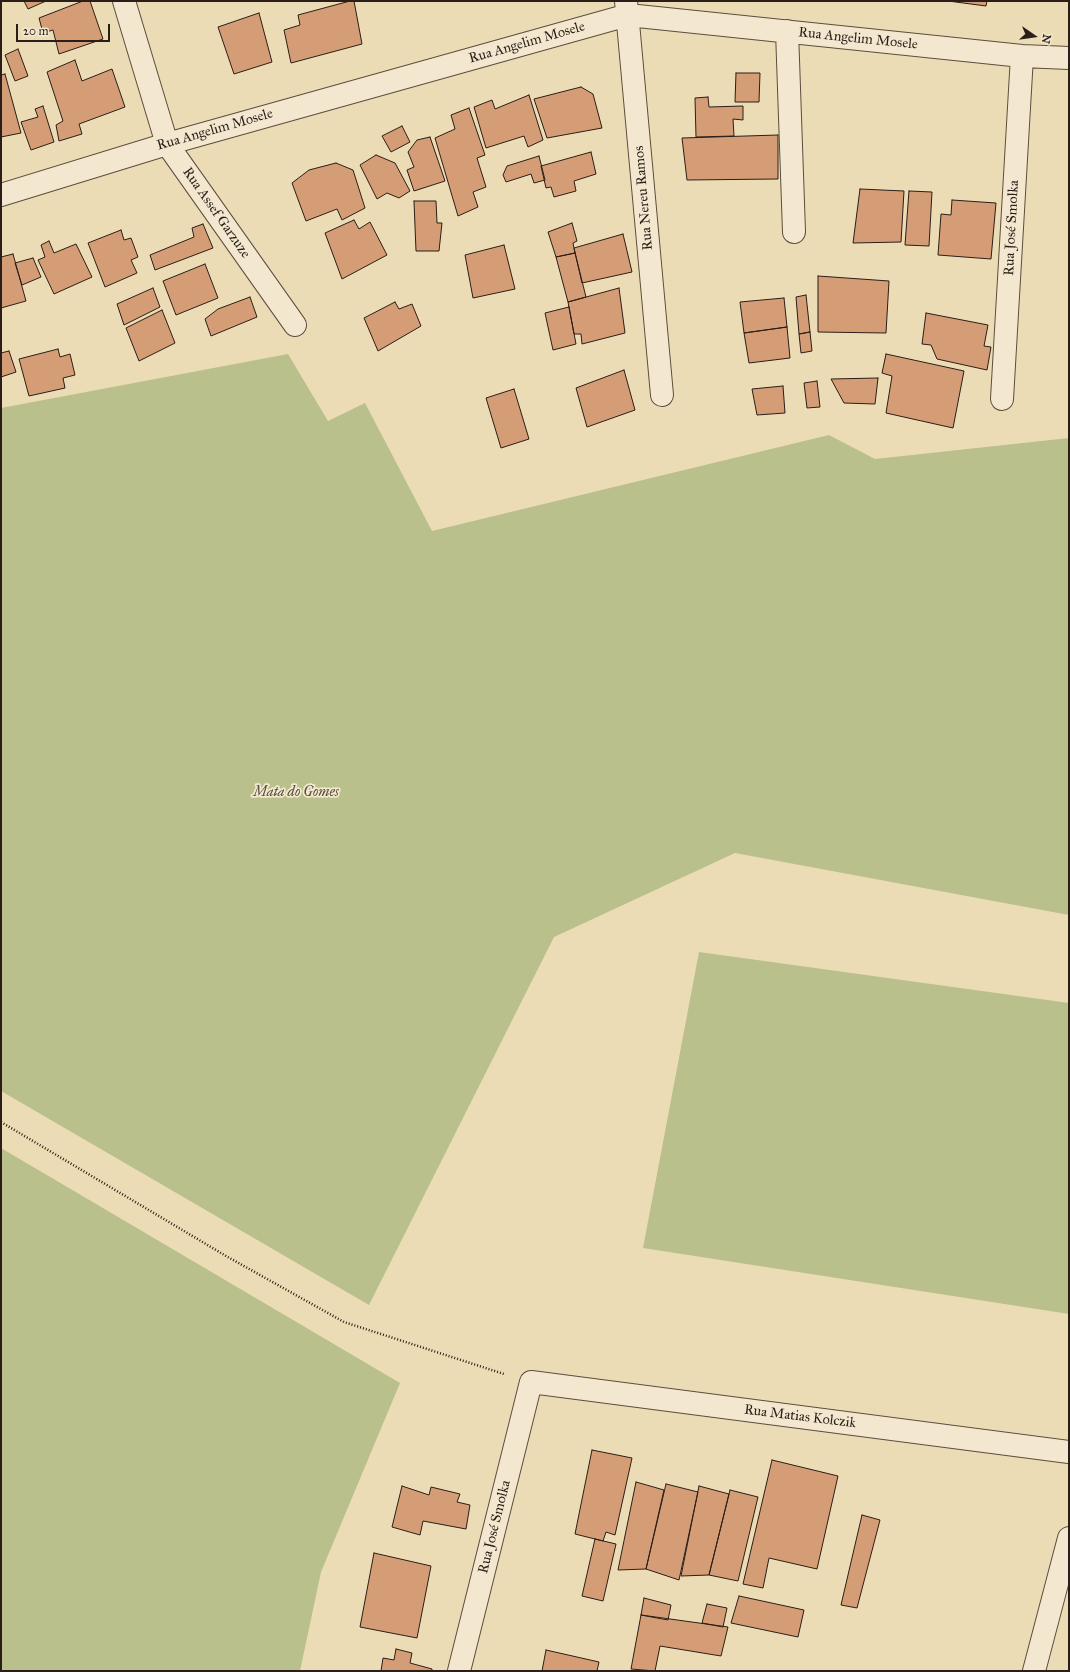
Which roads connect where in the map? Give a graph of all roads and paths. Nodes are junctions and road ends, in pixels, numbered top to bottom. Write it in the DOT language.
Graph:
graph roads {
  1 [pos="124,1"];
  2 [pos="627,8"];
  3 [pos="787,32"];
  4 [pos="1022,56"];
  5 [pos="1069,58"];
  6 [pos="167,144"];
  7 [pos="1,195"];
  8 [pos="794,232"];
  9 [pos="295,325"];
  10 [pos="662,395"];
  11 [pos="1002,399"];
  12 [pos="1,1122"];
  13 [pos="532,1382"];
  14 [pos="1069,1452"];
  15 [pos="1069,1538"];
  16 [pos="459,1671"];
  17 [pos="1034,1671"];
  1 -- 6 [label="street, Rua Assef Garzuze"];
  2 -- 3 [label="street, Rua Angelim Mosele"];
  2 -- 6 [label="street, Rua Angelim Mosele"];
  2 -- 10 [label="street, Rua Nereu Ramos"];
  3 -- 4 [label="street, Rua Angelim Mosele"];
  3 -- 8 [label="street"];
  4 -- 5 [label="street, Rua Angelim Mosele"];
  4 -- 11 [label="street, Rua José Smolka"];
  6 -- 7 [label="street, Rua Angelim Mosele"];
  6 -- 9 [label="street, Rua Assef Garzuze"];
  12 -- 13 [label="path"];
  13 -- 14 [label="street, Rua Matias Kolczik"];
  13 -- 16 [label="street, Rua José Smolka"];
  15 -- 17 [label="street"];
}
